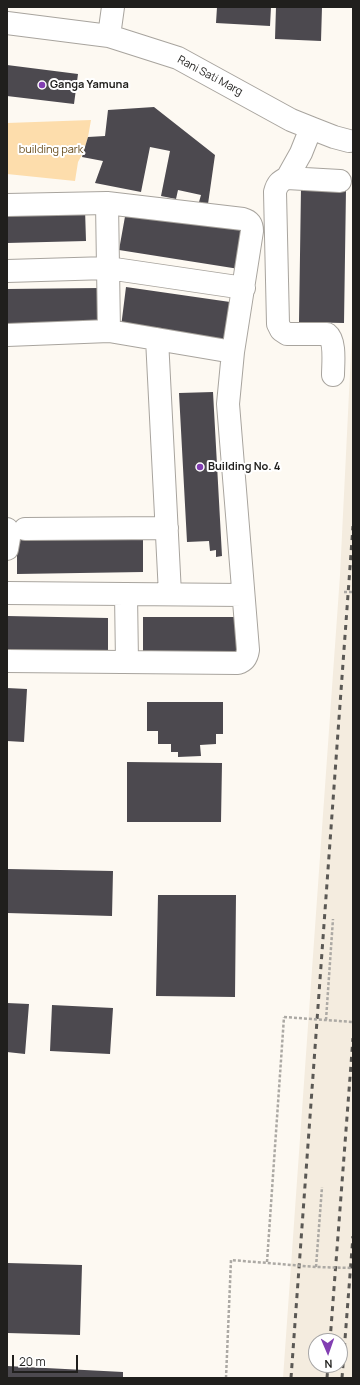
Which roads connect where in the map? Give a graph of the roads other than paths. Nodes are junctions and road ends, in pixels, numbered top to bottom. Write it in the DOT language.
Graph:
graph roads {
  1 [pos="113,7"];
  2 [pos="9,18"];
  3 [pos="109,36"];
  4 [pos="311,128"];
  5 [pos="349,140"];
  6 [pos="287,178"];
  7 [pos="340,181"];
  8 [pos="107,204"];
  9 [pos="7,205"];
  10 [pos="108,268"];
  11 [pos="7,271"];
  12 [pos="244,288"];
  13 [pos="109,331"];
  14 [pos="7,335"];
  15 [pos="157,339"];
  16 [pos="233,352"];
  17 [pos="332,375"];
  18 [pos="167,528"];
  19 [pos="16,529"];
  20 [pos="7,549"];
  21 [pos="7,593"];
  22 [pos="126,594"];
  23 [pos="170,594"];
  24 [pos="243,595"];
  25 [pos="7,661"];
  26 [pos="127,662"];
  1 -- 3 [label="street"];
  2 -- 3 [label="street, Rani Sati Marg"];
  3 -- 4 [label="street, Rani Sati Marg"];
  4 -- 5 [label="street, Rani Sati Marg"];
  4 -- 6 [label="street"];
  6 -- 7 [label="street"];
  6 -- 17 [label="street"];
  8 -- 9 [label="street"];
  8 -- 10 [label="street"];
  8 -- 12 [label="street"];
  10 -- 11 [label="street"];
  10 -- 12 [label="street"];
  10 -- 13 [label="street"];
  12 -- 16 [label="street"];
  13 -- 14 [label="street"];
  13 -- 15 [label="street"];
  15 -- 16 [label="street"];
  15 -- 18 [label="street"];
  16 -- 24 [label="street"];
  18 -- 19 [label="street"];
  18 -- 23 [label="street"];
  19 -- 20 [label="street"];
  21 -- 22 [label="street"];
  22 -- 23 [label="street"];
  22 -- 26 [label="street"];
  23 -- 24 [label="street"];
  24 -- 26 [label="street"];
  25 -- 26 [label="street"];
}
